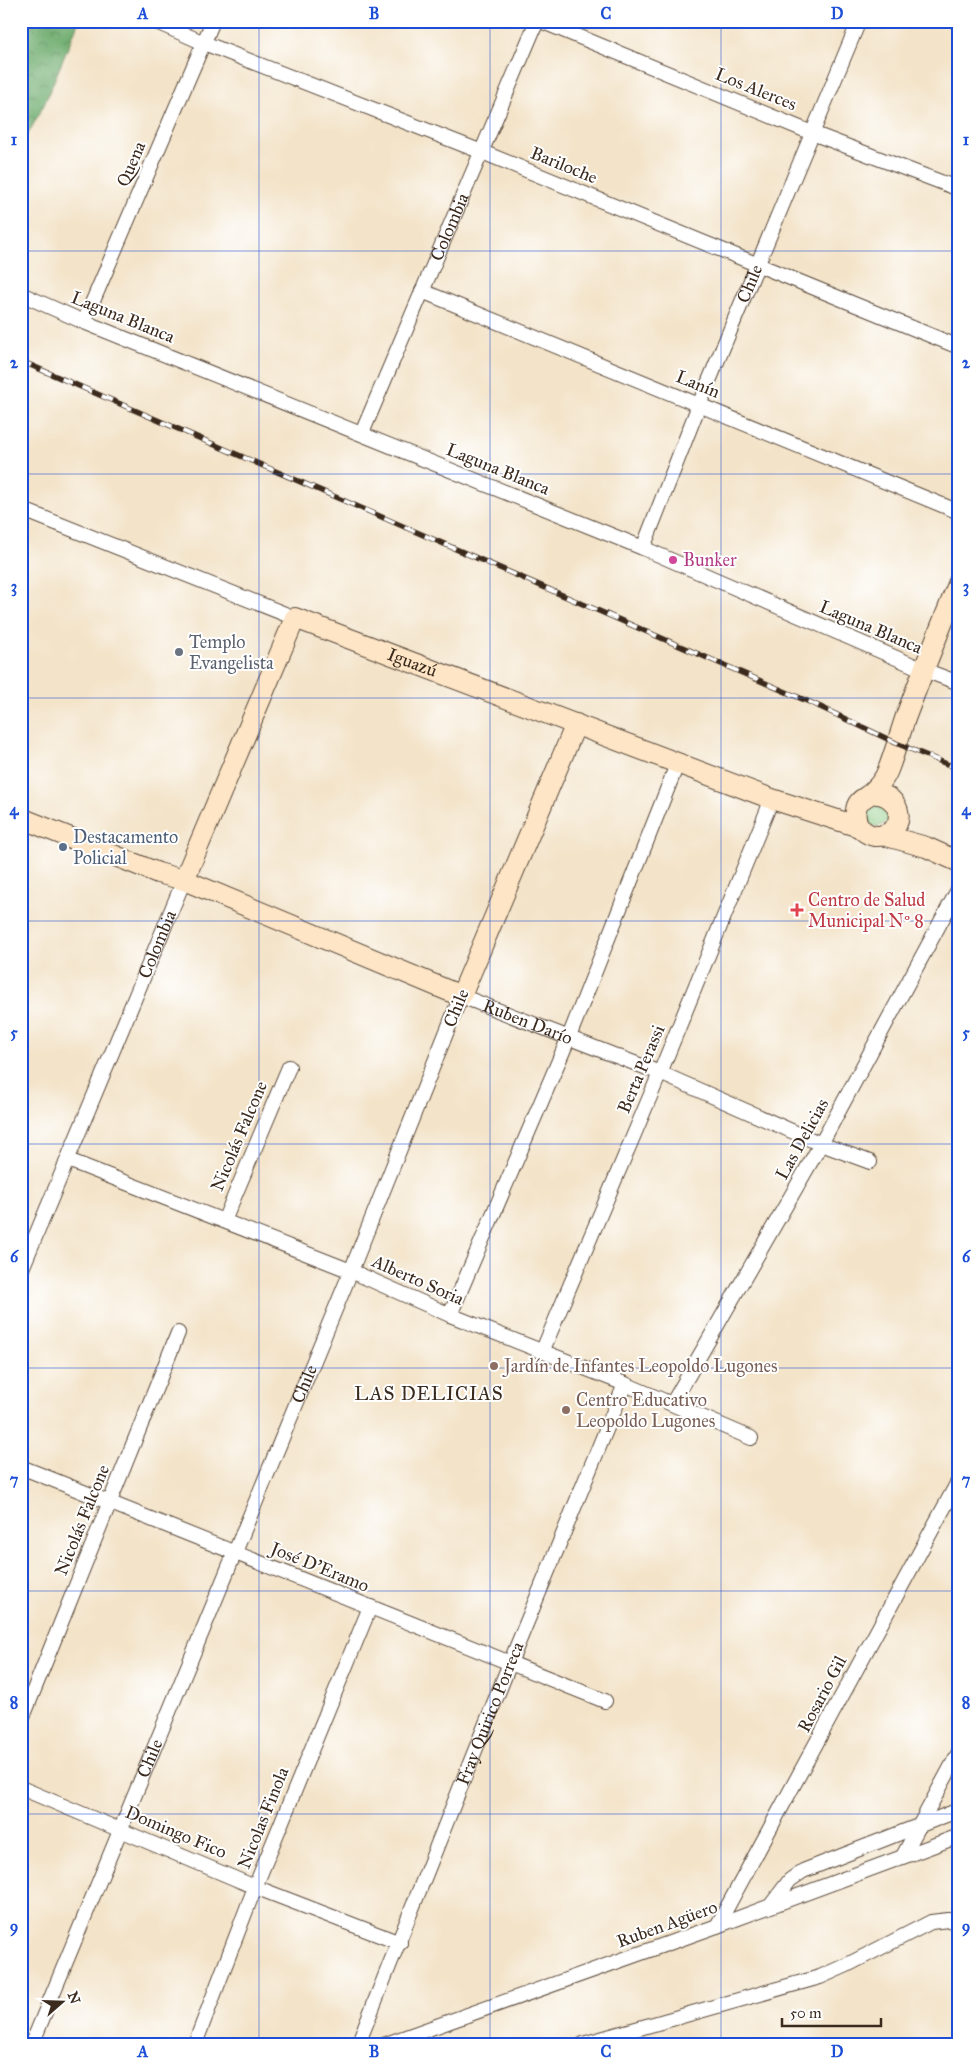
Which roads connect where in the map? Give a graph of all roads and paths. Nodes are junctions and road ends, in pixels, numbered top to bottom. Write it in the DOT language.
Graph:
graph roads {
  1 [pos="154,21"];
  2 [pos="213,21"];
  3 [pos="537,21"];
  4 [pos="541,21"];
  5 [pos="859,21"];
  6 [pos="955,21"];
  7 [pos="959,23"];
  8 [pos="204,43"];
  9 [pos="812,133"];
  10 [pos="482,152"];
  11 [pos="959,189"];
  12 [pos="758,265"];
  13 [pos="422,291"];
  14 [pos="21,294"];
  15 [pos="84,322"];
  16 [pos="959,347"];
  17 [pos="700,405"];
  18 [pos="362,433"];
  19 [pos="21,509"];
  20 [pos="959,512"];
  21 [pos="643,548"];
  22 [pos="959,582"];
  23 [pos="296,618"];
  24 [pos="924,670"];
  25 [pos="959,683"];
  26 [pos="576,724"];
  27 [pos="896,743"];
  28 [pos="678,762"];
  29 [pos="772,799"];
  30 [pos="864,799"];
  31 [pos="21,806"];
  32 [pos="895,808"];
  33 [pos="806,810"];
  34 [pos="21,818"];
  35 [pos="859,827"];
  36 [pos="883,835"];
  37 [pos="926,847"];
  38 [pos="959,862"];
  39 [pos="184,880"];
  40 [pos="959,888"];
  41 [pos="461,996"];
  42 [pos="569,1038"];
  43 [pos="290,1067"];
  44 [pos="660,1073"];
  45 [pos="821,1144"];
  46 [pos="68,1160"];
  47 [pos="870,1162"];
  48 [pos="224,1221"];
  49 [pos="351,1271"];
  50 [pos="21,1272"];
  51 [pos="450,1315"];
  52 [pos="178,1333"];
  53 [pos="542,1352"];
  54 [pos="625,1384"];
  55 [pos="672,1404"];
  56 [pos="751,1438"];
  57 [pos="21,1467"];
  58 [pos="959,1480"];
  59 [pos="110,1503"];
  60 [pos="234,1552"];
  61 [pos="370,1607"];
  62 [pos="510,1663"];
  63 [pos="605,1701"];
  64 [pos="21,1722"];
  65 [pos="959,1752"];
  66 [pos="21,1788"];
  67 [pos="959,1810"];
  68 [pos="920,1825"];
  69 [pos="120,1829"];
  70 [pos="959,1836"];
  71 [pos="903,1856"];
  72 [pos="255,1887"];
  73 [pos="770,1906"];
  74 [pos="959,1921"];
  75 [pos="717,1926"];
  76 [pos="400,1943"];
  77 [pos="32,2044"];
  78 [pos="195,2044"];
  79 [pos="358,2044"];
  80 [pos="386,2044"];
  81 [pos="583,2044"];
  1 -- 8 [label="street, Bariloche"];
  2 -- 8 [label="street, Quena"];
  3 -- 10 [label="street, Colombia"];
  4 -- 9 [label="street, Los Alerces"];
  5 -- 9 [label="street, Chile"];
  6 -- 7 [label="street"];
  8 -- 10 [label="street, Bariloche"];
  8 -- 15 [label="street, Quena"];
  9 -- 11 [label="street, Los Alerces"];
  9 -- 12 [label="street, Chile"];
  10 -- 12 [label="street, Bariloche"];
  10 -- 13 [label="street, Colombia"];
  12 -- 16 [label="street, Bariloche"];
  12 -- 17 [label="street, Chile"];
  13 -- 17 [label="street, Lanín"];
  13 -- 18 [label="street, Colombia"];
  14 -- 15 [label="street, Laguna Blanca"];
  15 -- 18 [label="street, Laguna Blanca"];
  17 -- 20 [label="street, Lanín"];
  17 -- 21 [label="street, Chile"];
  18 -- 21 [label="street, Laguna Blanca"];
  19 -- 23 [label="street, Iguazú"];
  21 -- 24 [label="street, Laguna Blanca"];
  22 -- 24 [label="main road"];
  23 -- 26 [label="main road, Iguazú"];
  23 -- 39 [label="main road, Colombia"];
  24 -- 25 [label="street, Laguna Blanca"];
  24 -- 27 [label="main road"];
  26 -- 28 [label="main road, Iguazú"];
  26 -- 41 [label="main road, Chile"];
  27 -- 30 [label="main road"];
  27 -- 32 [label="main road"];
  28 -- 29 [label="main road, Iguazú"];
  28 -- 42 [label="street"];
  29 -- 33 [label="main road, Iguazú"];
  29 -- 44 [label="street, Berta Perassi"];
  30 -- 32 [label="main road"];
  30 -- 33 [label="main road, Iguazú"];
  30 -- 35 [label="main road"];
  31 -- 39 [label="main road, Ruben Darío"];
  32 -- 36 [label="main road"];
  32 -- 37 [label="main road"];
  33 -- 35 [label="main road, Iguazú"];
  34 -- 39 [label="main road, Ruben Darío"];
  35 -- 36 [label="main road"];
  36 -- 37 [label="main road"];
  37 -- 38 [label="main road"];
  39 -- 41 [label="main road, Ruben Darío"];
  39 -- 46 [label="street, Colombia"];
  40 -- 45 [label="street, Las Delicias"];
  41 -- 42 [label="street, Ruben Darío"];
  41 -- 49 [label="street, Chile"];
  42 -- 44 [label="street, Ruben Darío"];
  42 -- 51 [label="street"];
  43 -- 48 [label="street, Nicolás Falcone"];
  44 -- 45 [label="street, Ruben Darío"];
  44 -- 53 [label="street, Berta Perassi"];
  45 -- 47 [label="street, Ruben Darío"];
  45 -- 55 [label="street, Las Delicias"];
  46 -- 48 [label="street, Alberto Soria"];
  46 -- 50 [label="street, Colombia"];
  48 -- 49 [label="street, Alberto Soria"];
  49 -- 51 [label="street, Alberto Soria"];
  49 -- 60 [label="street, Chile"];
  51 -- 53 [label="street, Alberto Soria"];
  52 -- 59 [label="street, Nicolás Falcone"];
  53 -- 54 [label="street, Alberto Soria"];
  54 -- 55 [label="street, Alberto Soria"];
  54 -- 62 [label="street, Fray Quirico Porreca"];
  55 -- 56 [label="street, Alberto Soria"];
  57 -- 59 [label="street, José D'Eramo"];
  58 -- 75 [label="street, Rosario Gil"];
  59 -- 60 [label="street, José D'Eramo"];
  59 -- 64 [label="street, Nicolás Falcone"];
  60 -- 61 [label="street, José D'Eramo"];
  60 -- 69 [label="street, Chile"];
  61 -- 62 [label="street, José D'Eramo"];
  61 -- 72 [label="street, Nicolas Finola"];
  62 -- 63 [label="street, José D'Eramo"];
  62 -- 76 [label="street, Fray Quirico Porreca"];
  65 -- 68 [label="street"];
  66 -- 69 [label="street, Domingo Fico"];
  67 -- 68 [label="street"];
  68 -- 71 [label="street"];
  68 -- 73 [label="street"];
  69 -- 72 [label="street, Domingo Fico"];
  69 -- 77 [label="street, Chile"];
  70 -- 71 [label="street, Ruben Agüero"];
  71 -- 73 [label="street, Ruben Agüero"];
  72 -- 76 [label="street, Domingo Fico"];
  72 -- 78 [label="street, Nicolas Finola"];
  73 -- 75 [label="street, Ruben Agüero"];
  74 -- 81 [label="street"];
  75 -- 80 [label="street, Ruben Agüero"];
  76 -- 79 [label="street, Fray Quirico Porreca"];
}
